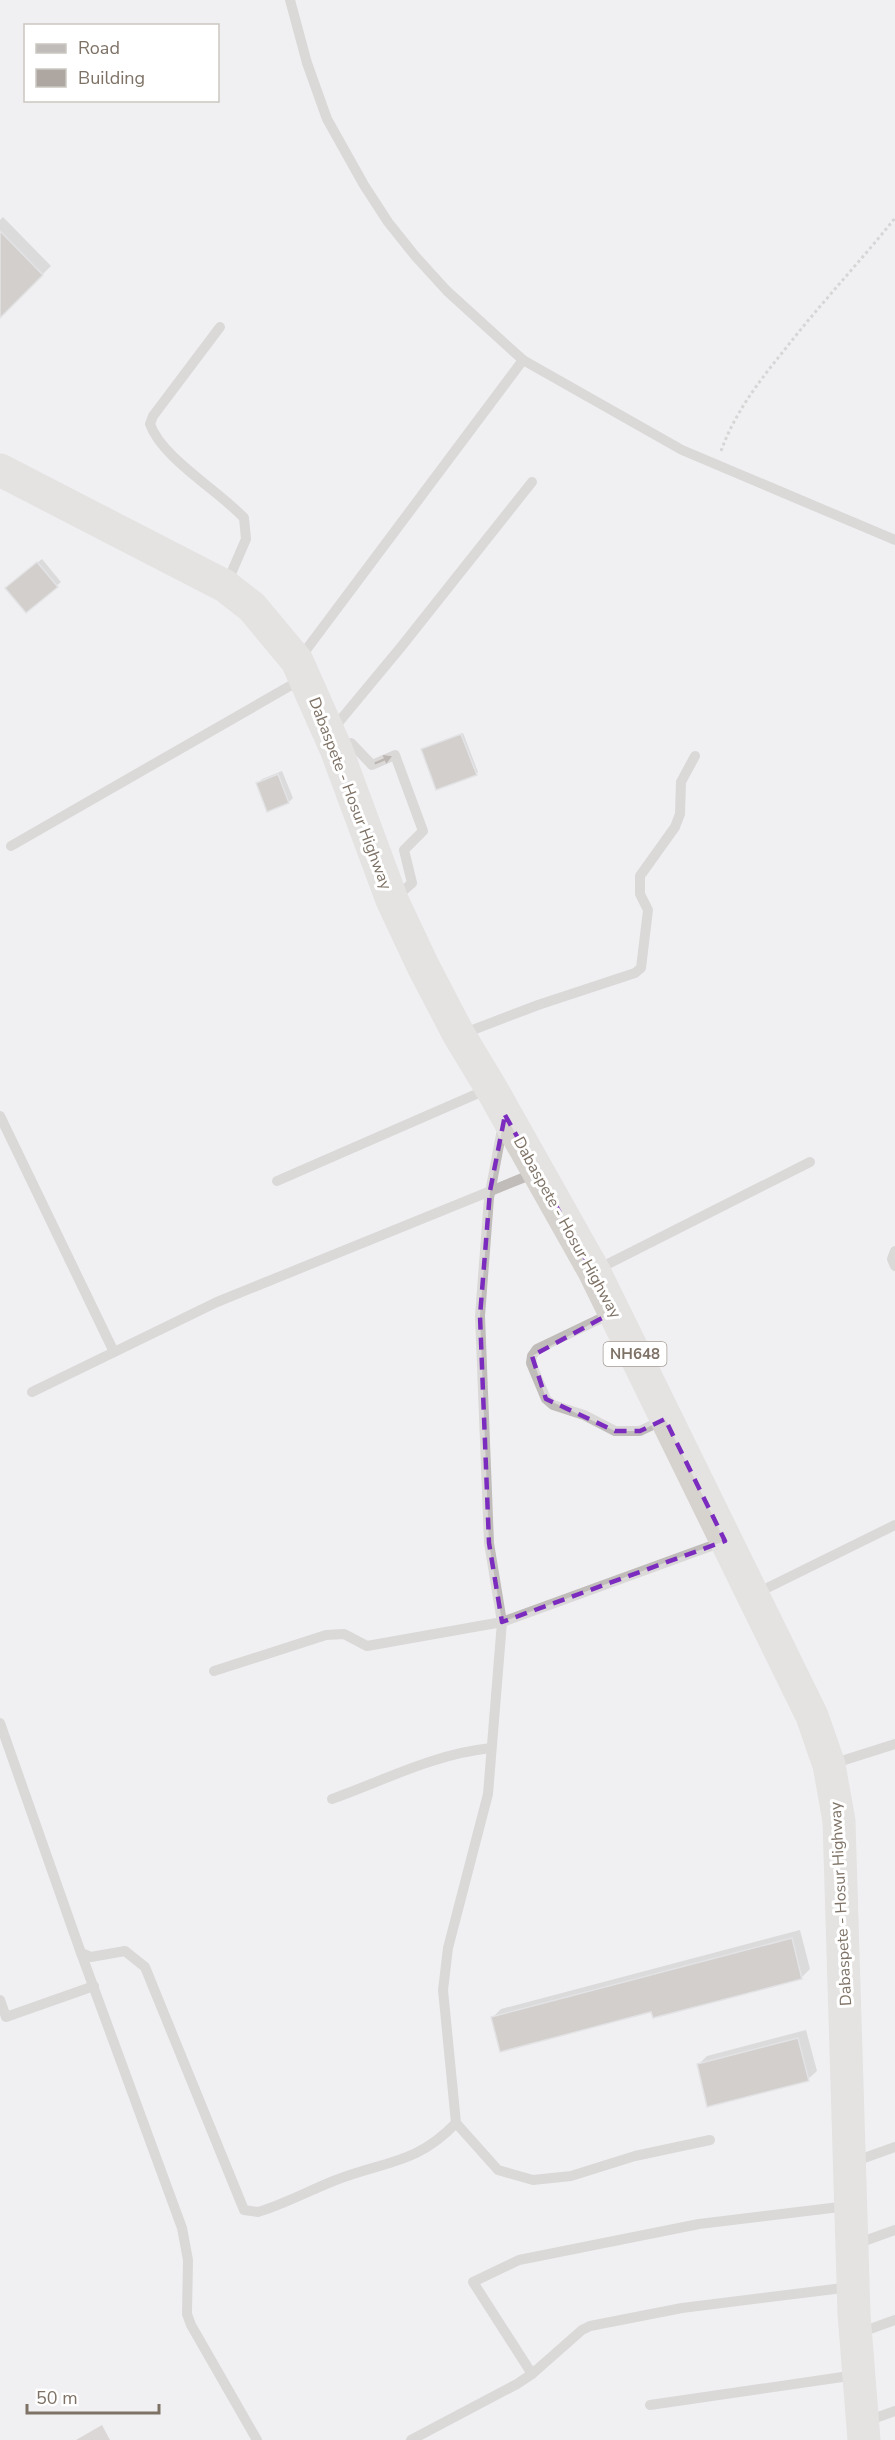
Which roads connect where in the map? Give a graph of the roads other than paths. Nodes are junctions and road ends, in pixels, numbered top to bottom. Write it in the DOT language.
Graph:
graph roads {
  1 [pos="290,0"];
  2 [pos="220,327"];
  3 [pos="522,360"];
  4 [pos="0,470"];
  5 [pos="532,482"];
  6 [pos="895,540"];
  7 [pos="225,586"];
  8 [pos="301,669"];
  9 [pos="332,741"];
  10 [pos="695,756"];
  11 [pos="11,846"];
  12 [pos="392,900"];
  13 [pos="459,1035"];
  14 [pos="498,1101"];
  15 [pos="0,1116"];
  16 [pos="810,1162"];
  17 [pos="538,1172"];
  18 [pos="277,1181"];
  19 [pos="895,1251"];
  20 [pos="895,1266"];
  21 [pos="594,1271"];
  22 [pos="615,1311"];
  23 [pos="114,1352"];
  24 [pos="32,1392"];
  25 [pos="665,1419"];
  26 [pos="895,1525"];
  27 [pos="725,1541"];
  28 [pos="752,1595"];
  29 [pos="502,1622"];
  30 [pos="214,1671"];
  31 [pos="0,1723"];
  32 [pos="895,1744"];
  33 [pos="491,1748"];
  34 [pos="829,1765"];
  35 [pos="332,1799"];
  36 [pos="81,1953"];
  37 [pos="93,1986"];
  38 [pos="0,2000"];
  39 [pos="3,2019"];
  40 [pos="456,2123"];
  41 [pos="710,2140"];
  42 [pos="895,2147"];
  43 [pos="851,2162"];
  44 [pos="852,2205"];
  45 [pos="895,2230"];
  46 [pos="853,2245"];
  47 [pos="854,2287"];
  48 [pos="895,2320"];
  49 [pos="856,2334"];
  50 [pos="532,2374"];
  51 [pos="859,2374"];
  52 [pos="650,2405"];
  53 [pos="895,2411"];
  54 [pos="864,2432"];
  55 [pos="256,2440"];
  56 [pos="411,2440"];
  1 -- 3 [label="street"];
  2 -- 7 [label="street"];
  3 -- 6 [label="street"];
  3 -- 8 [label="street"];
  4 -- 7 [label="highway, Dabaspete - Hosur Highway / NH648"];
  5 -- 9 [label="street"];
  7 -- 8 [label="highway, Dabaspete - Hosur Highway / NH648"];
  8 -- 9 [label="highway, Dabaspete - Hosur Highway / NH648"];
  8 -- 11 [label="street"];
  9 -- 12 [label="highway, Dabaspete - Hosur Highway / NH648"];
  9 -- 12 [label="street, one-way"];
  10 -- 13 [label="street"];
  12 -- 13 [label="highway, Dabaspete - Hosur Highway / NH648"];
  13 -- 14 [label="highway, Dabaspete - Hosur Highway / NH648"];
  14 -- 17 [label="highway, Dabaspete - Hosur Highway / NH648"];
  14 -- 18 [label="street"];
  14 -- 29 [label="street"];
  15 -- 23 [label="street"];
  16 -- 21 [label="street"];
  17 -- 21 [label="highway, Dabaspete - Hosur Highway / NH648"];
  17 -- 23 [label="street"];
  19 -- 20 [label="street"];
  21 -- 22 [label="highway, Dabaspete - Hosur Highway / NH648"];
  22 -- 25 [label="highway, Dabaspete - Hosur Highway / NH648"];
  22 -- 25 [label="street"];
  23 -- 24 [label="street"];
  25 -- 27 [label="highway, Dabaspete - Hosur Highway / NH648"];
  26 -- 28 [label="street"];
  27 -- 28 [label="highway, Dabaspete - Hosur Highway / NH648"];
  27 -- 29 [label="street"];
  28 -- 34 [label="highway, Dabaspete - Hosur Highway / NH648"];
  29 -- 30 [label="street"];
  29 -- 33 [label="street"];
  31 -- 36 [label="street"];
  32 -- 34 [label="street"];
  33 -- 35 [label="street"];
  33 -- 40 [label="street"];
  34 -- 43 [label="highway, Dabaspete - Hosur Highway / NH648"];
  36 -- 37 [label="street"];
  36 -- 40 [label="street"];
  37 -- 39 [label="street"];
  37 -- 55 [label="street"];
  38 -- 39 [label="street"];
  40 -- 41 [label="street"];
  42 -- 43 [label="street"];
  43 -- 44 [label="highway, Dabaspete - Hosur Highway / NH648"];
  44 -- 46 [label="highway, Dabaspete - Hosur Highway / NH648"];
  44 -- 50 [label="street"];
  45 -- 46 [label="street"];
  46 -- 47 [label="highway, Dabaspete - Hosur Highway / NH648"];
  47 -- 49 [label="highway, Dabaspete - Hosur Highway / NH648"];
  47 -- 50 [label="street"];
  48 -- 49 [label="street"];
  49 -- 51 [label="highway, Dabaspete - Hosur Highway / NH648"];
  50 -- 56 [label="street"];
  51 -- 52 [label="street"];
  51 -- 54 [label="highway, Dabaspete - Hosur Highway / NH648"];
  53 -- 54 [label="street"];
}
